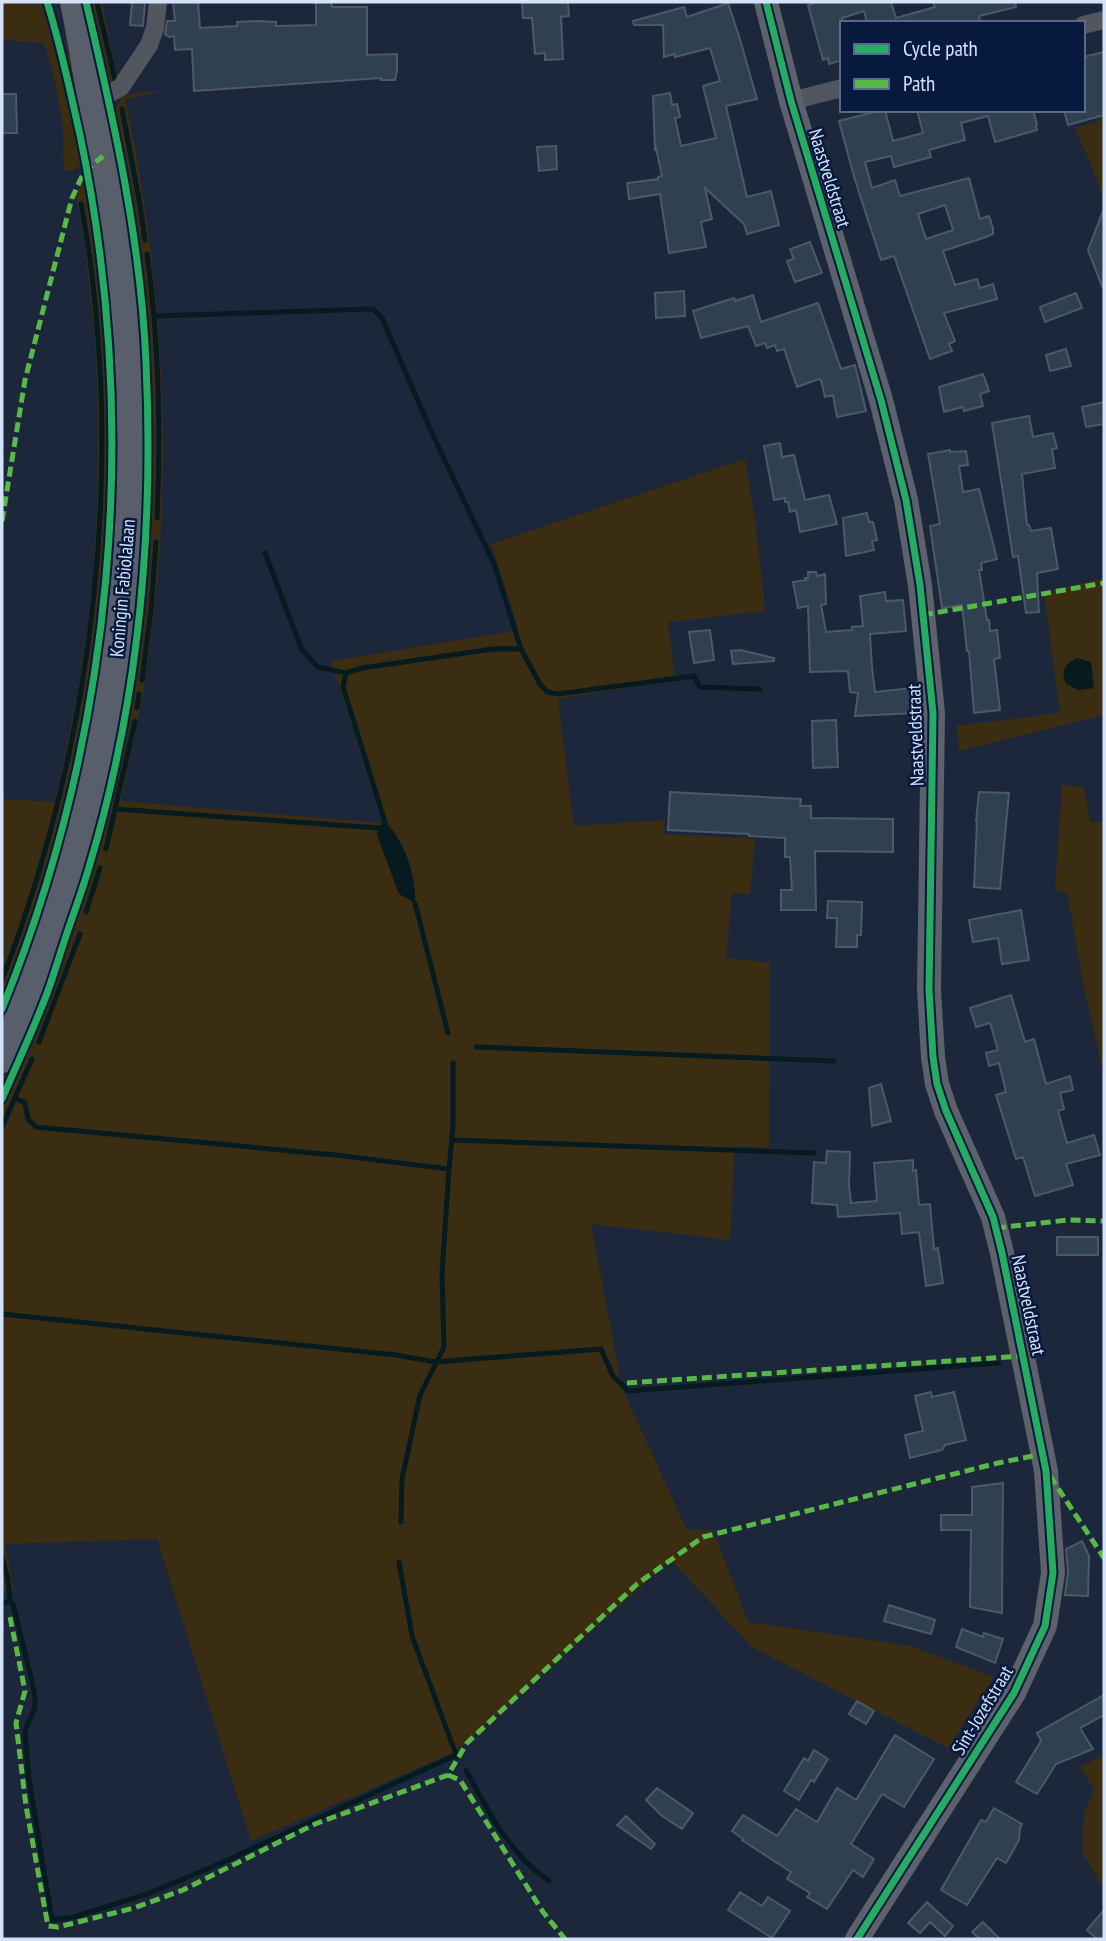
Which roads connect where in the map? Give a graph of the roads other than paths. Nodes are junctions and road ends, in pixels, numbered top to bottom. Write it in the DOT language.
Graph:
graph roads {
  1 [pos="58,2"];
  2 [pos="74,2"];
  3 [pos="158,2"];
  4 [pos="766,2"];
  5 [pos="1104,20"];
  6 [pos="1085,25"];
  7 [pos="840,89"];
  8 [pos="791,101"];
  9 [pos="92,104"];
  10 [pos="2,1059"];
  11 [pos="1046,1471"];
  12 [pos="857,1939"];
  1 -- 9 [label="main road, Koningin Fabiolalaan"];
  2 -- 9 [label="main road, Koningin Fabiolalaan"];
  3 -- 9 [label="street"];
  4 -- 8 [label="street, Naastveldstraat"];
  5 -- 6 [label="street"];
  7 -- 8 [label="street"];
  8 -- 11 [label="street, Naastveldstraat"];
  9 -- 10 [label="main road, Koningin Fabiolalaan"];
  11 -- 12 [label="street, Sint-Jozefstraat"];
}
